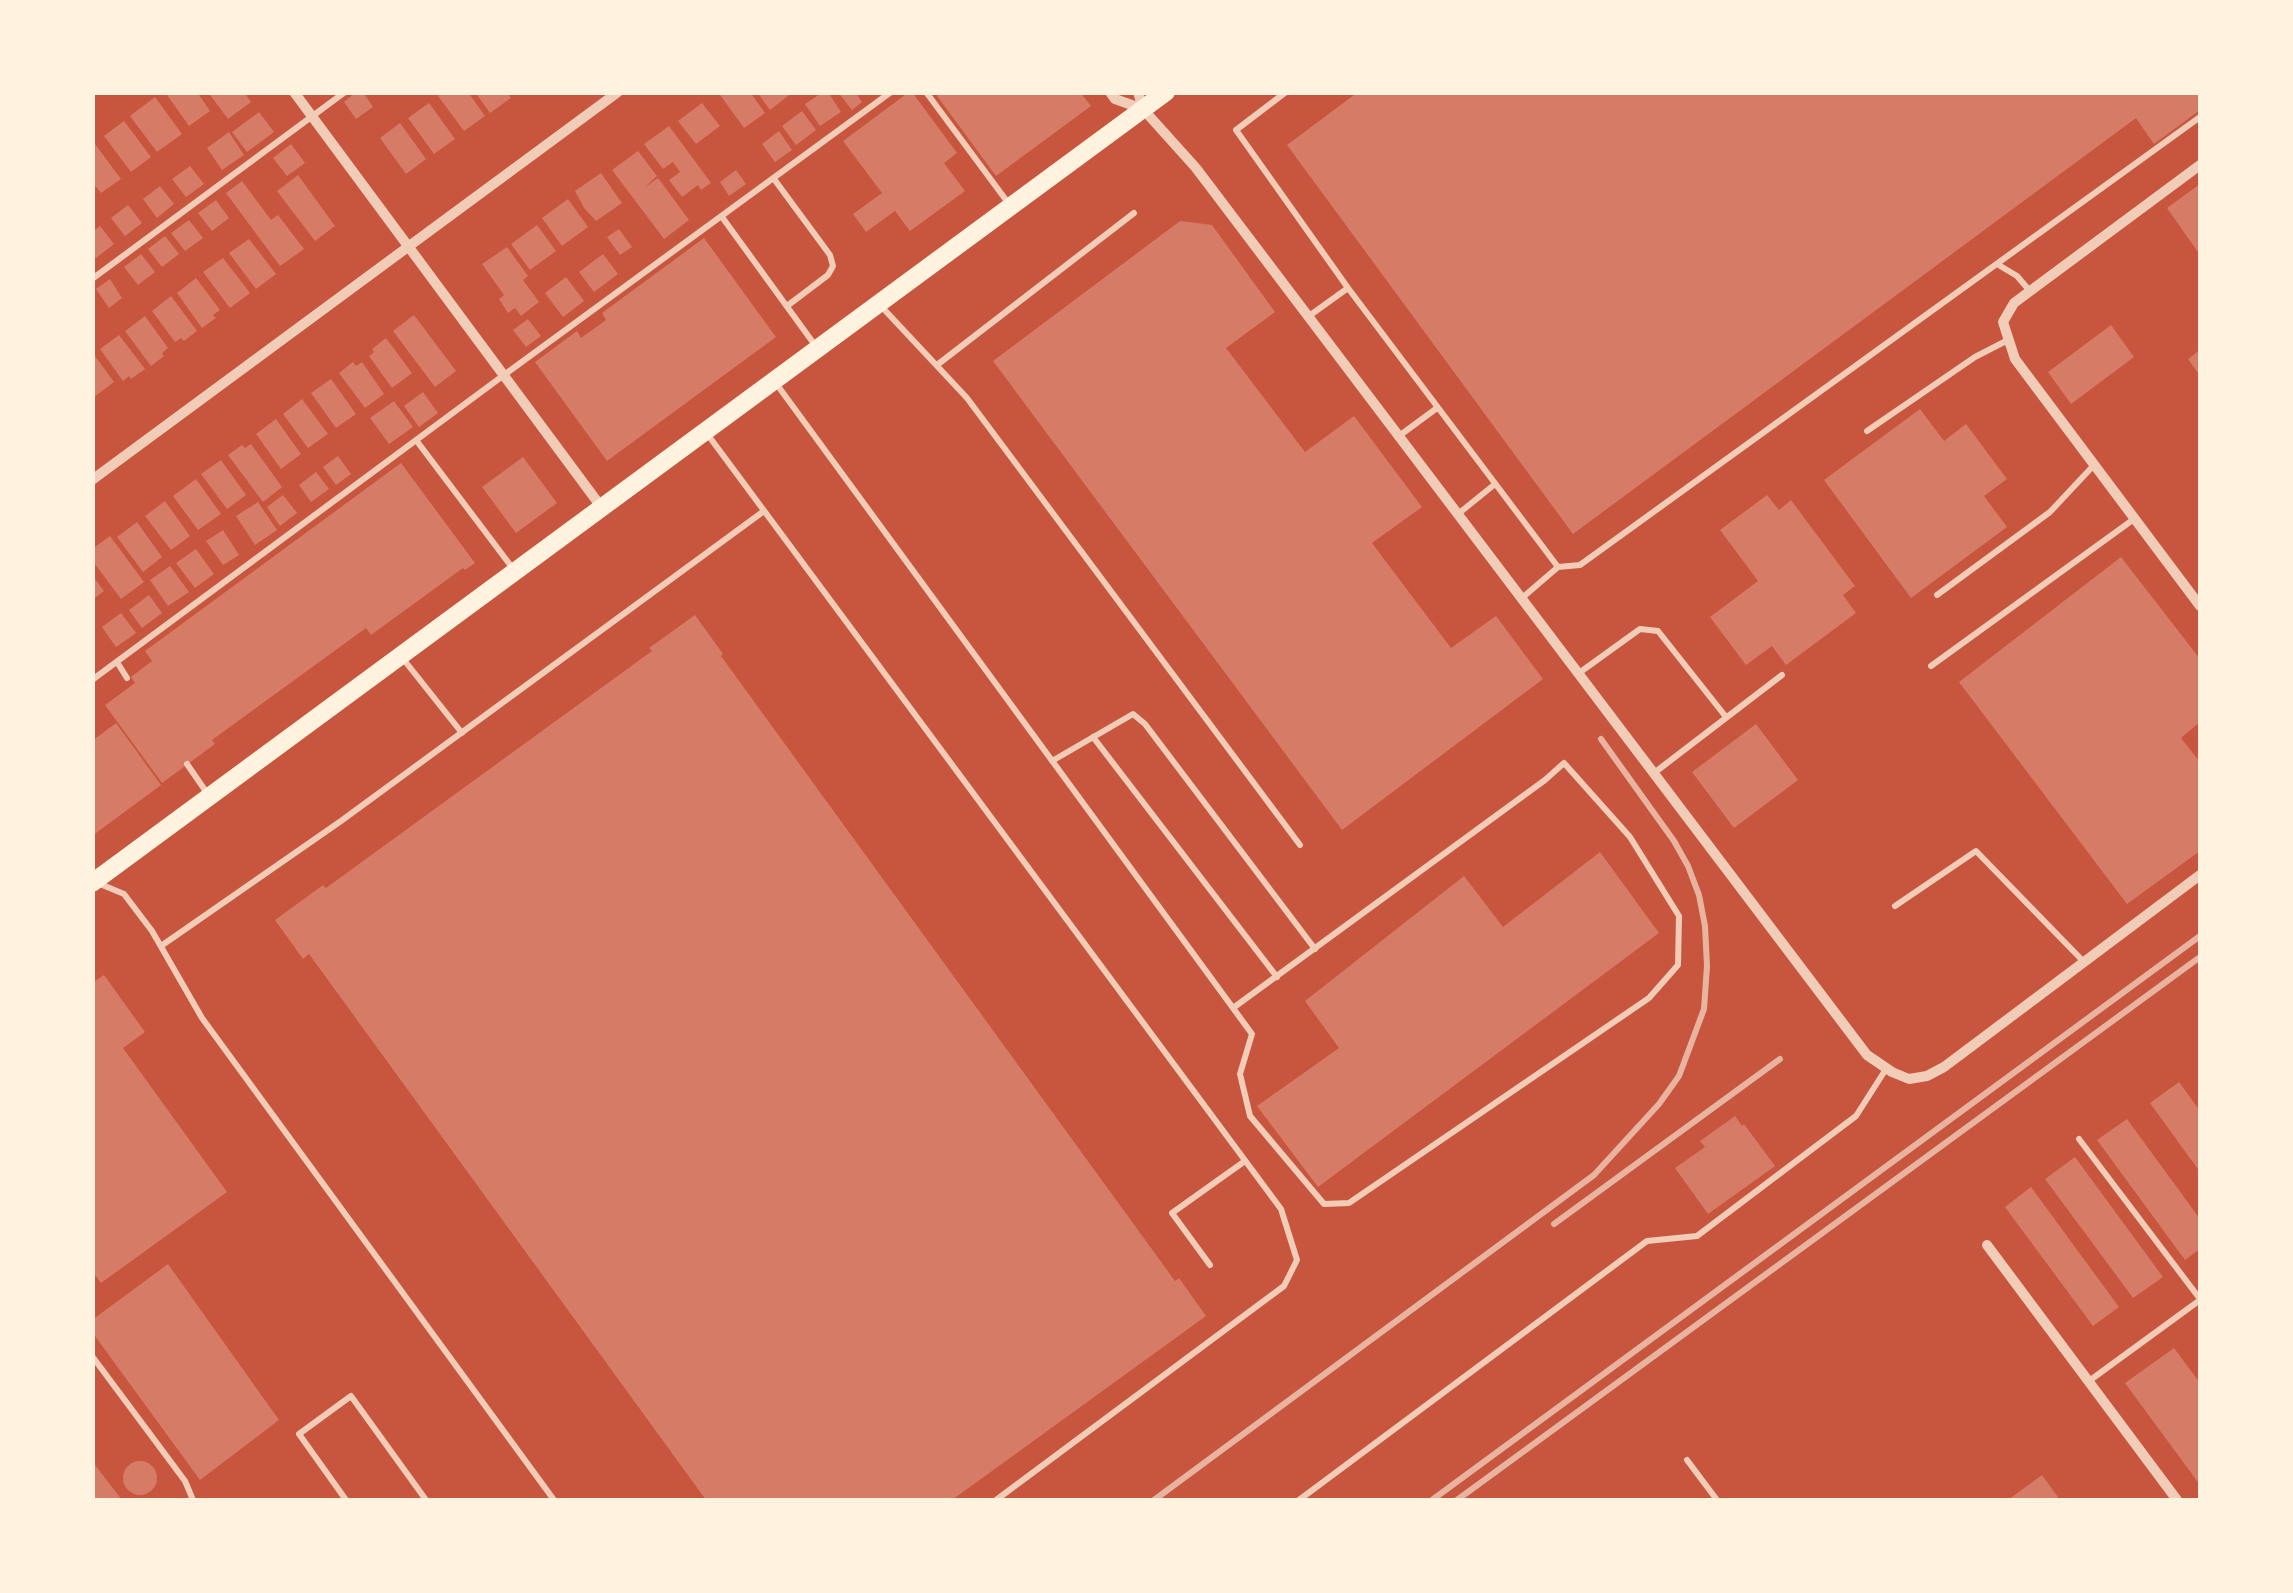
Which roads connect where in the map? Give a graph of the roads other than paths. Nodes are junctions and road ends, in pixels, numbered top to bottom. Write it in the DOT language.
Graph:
graph roads {
  1 [pos="294,92"];
  2 [pos="345,92"];
  3 [pos="618,92"];
  4 [pos="891,92"];
  5 [pos="926,92"];
  6 [pos="1110,92"];
  7 [pos="1166,92"];
  8 [pos="1286,92"];
  9 [pos="1140,101"];
  10 [pos="312,117"];
  11 [pos="2200,117"];
  12 [pos="2200,164"];
  13 [pos="774,179"];
  14 [pos="1011,207"];
  15 [pos="1134,213"];
  16 [pos="722,217"];
  17 [pos="409,247"];
  18 [pos="1996,264"];
  19 [pos="92,278"];
  20 [pos="1348,288"];
  21 [pos="2030,292"];
  22 [pos="879,304"];
  23 [pos="787,306"];
  24 [pos="1308,316"];
  25 [pos="2008,340"];
  26 [pos="818,349"];
  27 [pos="937,365"];
  28 [pos="504,375"];
  29 [pos="774,381"];
  30 [pos="1436,408"];
  31 [pos="706,431"];
  32 [pos="1867,431"];
  33 [pos="1399,436"];
  34 [pos="416,440"];
  35 [pos="2094,465"];
  36 [pos="92,480"];
  37 [pos="1494,484"];
  38 [pos="602,508"];
  39 [pos="765,511"];
  40 [pos="1458,514"];
  41 [pos="2134,518"];
  42 [pos="1558,568"];
  43 [pos="515,572"];
  44 [pos="1937,596"];
  45 [pos="1521,598"];
  46 [pos="2200,606"];
  47 [pos="401,656"];
  48 [pos="116,662"];
  49 [pos="1930,666"];
  50 [pos="1579,673"];
  51 [pos="1782,675"];
  52 [pos="127,678"];
  53 [pos="92,680"];
  54 [pos="1726,717"];
  55 [pos="462,733"];
  56 [pos="1093,737"];
  57 [pos="1052,761"];
  58 [pos="187,764"];
  59 [pos="1654,773"];
  60 [pos="210,797"];
  61 [pos="1300,845"];
  62 [pos="2200,876"];
  63 [pos="93,882"];
  64 [pos="1895,906"];
  65 [pos="161,946"];
  66 [pos="1314,949"];
  67 [pos="2084,962"];
  68 [pos="1276,977"];
  69 [pos="1233,1008"];
  70 [pos="1887,1068"];
  71 [pos="2079,1139"];
  72 [pos="1245,1161"];
  73 [pos="1986,1246"];
  74 [pos="1210,1265"];
  75 [pos="2200,1300"];
  76 [pos="92,1356"];
  77 [pos="2088,1382"];
  78 [pos="1687,1460"];
  79 [pos="193,1500"];
  80 [pos="346,1500"];
  81 [pos="426,1500"];
  82 [pos="554,1500"];
  83 [pos="996,1500"];
  84 [pos="1299,1500"];
  85 [pos="1716,1500"];
  86 [pos="2176,1500"];
  1 -- 10 [label="street"];
  2 -- 10 [label="lane"];
  3 -- 17 [label="street"];
  4 -- 13 [label="lane"];
  5 -- 14 [label="lane"];
  6 -- 9 [label="street"];
  7 -- 9 [label="main road"];
  8 -- 20 [label="lane"];
  9 -- 14 [label="main road"];
  9 -- 24 [label="street"];
  10 -- 17 [label="street"];
  10 -- 19 [label="lane"];
  11 -- 18 [label="lane"];
  12 -- 21 [label="street"];
  13 -- 16 [label="lane"];
  13 -- 23 [label="lane"];
  14 -- 22 [label="main road"];
  15 -- 27 [label="lane"];
  16 -- 23 [label="lane"];
  16 -- 28 [label="lane"];
  17 -- 28 [label="street"];
  17 -- 36 [label="street"];
  18 -- 21 [label="lane"];
  18 -- 42 [label="lane"];
  20 -- 24 [label="lane"];
  20 -- 30 [label="lane"];
  21 -- 25 [label="street"];
  22 -- 26 [label="main road"];
  22 -- 27 [label="lane"];
  23 -- 26 [label="lane"];
  24 -- 33 [label="street"];
  25 -- 32 [label="lane"];
  25 -- 35 [label="street"];
  26 -- 29 [label="main road"];
  27 -- 61 [label="lane"];
  28 -- 34 [label="lane"];
  28 -- 38 [label="street"];
  29 -- 31 [label="main road"];
  29 -- 57 [label="lane"];
  30 -- 33 [label="lane"];
  30 -- 37 [label="lane"];
  31 -- 38 [label="main road"];
  31 -- 39 [label="lane"];
  33 -- 40 [label="street"];
  34 -- 43 [label="lane"];
  34 -- 48 [label="lane"];
  35 -- 41 [label="street"];
  35 -- 44 [label="lane"];
  37 -- 40 [label="lane"];
  37 -- 42 [label="lane"];
  38 -- 43 [label="main road"];
  39 -- 55 [label="lane"];
  39 -- 72 [label="lane"];
  40 -- 45 [label="street"];
  41 -- 46 [label="street"];
  41 -- 49 [label="lane"];
  42 -- 45 [label="lane"];
  43 -- 47 [label="main road"];
  45 -- 50 [label="street"];
  47 -- 55 [label="lane"];
  47 -- 60 [label="main road"];
  48 -- 52 [label="lane"];
  48 -- 53 [label="lane"];
  50 -- 54 [label="lane"];
  50 -- 59 [label="street"];
  51 -- 54 [label="lane"];
  54 -- 59 [label="lane"];
  55 -- 65 [label="lane"];
  56 -- 57 [label="lane"];
  56 -- 66 [label="lane"];
  56 -- 68 [label="lane"];
  57 -- 69 [label="lane"];
  58 -- 60 [label="lane"];
  59 -- 70 [label="street"];
  60 -- 63 [label="main road"];
  62 -- 67 [label="street"];
  63 -- 65 [label="lane"];
  64 -- 67 [label="lane"];
  65 -- 82 [label="lane"];
  66 -- 68 [label="lane"];
  66 -- 69 [label="lane"];
  67 -- 70 [label="street"];
  68 -- 69 [label="lane"];
  70 -- 84 [label="lane"];
  71 -- 75 [label="lane"];
  72 -- 74 [label="lane"];
  72 -- 83 [label="lane"];
  73 -- 77 [label="street"];
  75 -- 77 [label="lane"];
  76 -- 79 [label="lane"];
  77 -- 86 [label="street"];
  78 -- 85 [label="lane"];
  80 -- 81 [label="lane"];
}
